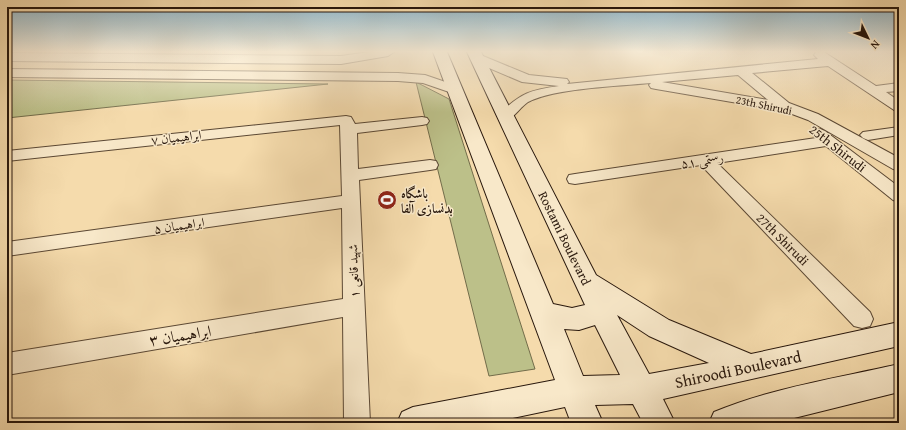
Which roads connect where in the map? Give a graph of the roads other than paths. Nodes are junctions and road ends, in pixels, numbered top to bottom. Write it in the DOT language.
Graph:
graph roads {
  1 [pos="348,72"];
  2 [pos="448,72"];
  3 [pos="484,72"];
  4 [pos="512,72"];
  5 [pos="719,72"];
  6 [pos="743,72"];
  7 [pos="845,72"];
  8 [pos="7,73"];
  9 [pos="338,76"];
  10 [pos="617,82"];
  11 [pos="589,84"];
  12 [pos="899,87"];
  13 [pos="455,90"];
  14 [pos="873,90"];
  15 [pos="787,107"];
  16 [pos="899,107"];
  17 [pos="505,116"];
  18 [pos="422,121"];
  19 [pos="347,124"];
  20 [pos="899,131"];
  21 [pos="868,135"];
  22 [pos="830,141"];
  23 [pos="7,156"];
  24 [pos="705,160"];
  25 [pos="430,165"];
  26 [pos="899,165"];
  27 [pos="350,176"];
  28 [pos="575,179"];
  29 [pos="899,196"];
  30 [pos="351,201"];
  31 [pos="7,250"];
  32 [pos="586,281"];
  33 [pos="354,306"];
  34 [pos="600,308"];
  35 [pos="542,312"];
  36 [pos="862,319"];
  37 [pos="899,334"];
  38 [pos="7,364"];
  39 [pos="750,367"];
  40 [pos="899,378"];
  41 [pos="642,389"];
  42 [pos="575,390"];
  43 [pos="767,416"];
  44 [pos="357,423"];
  45 [pos="413,423"];
  46 [pos="587,423"];
  47 [pos="658,423"];
  48 [pos="725,423"];
  1 -- 9 [label="street"];
  2 -- 13 [label="main road"];
  3 -- 17 [label="main road, Rostami Boulevard"];
  4 -- 11 [label="street"];
  5 -- 10 [label="street"];
  6 -- 15 [label="street, 25th Shirudi"];
  7 -- 14 [label="street"];
  8 -- 9 [label="street"];
  9 -- 13 [label="street"];
  10 -- 11 [label="street"];
  10 -- 15 [label="street, 23th Shirudi"];
  11 -- 17 [label="street"];
  12 -- 14 [label="street"];
  13 -- 35 [label="main road"];
  14 -- 16 [label="street"];
  15 -- 22 [label="street, 25th Shirudi"];
  15 -- 26 [label="street, 23th Shirudi"];
  17 -- 32 [label="main road, Rostami Boulevard"];
  18 -- 19 [label="street, ابراهیمیان ۷"];
  19 -- 23 [label="street, ابراهیمیان ۷"];
  19 -- 27 [label="street, شهید قانعی ۱"];
  20 -- 21 [label="street"];
  22 -- 24 [label="street, رستمی ۵۱"];
  22 -- 29 [label="street, 25th Shirudi"];
  24 -- 28 [label="street, رستمی ۵۱"];
  24 -- 36 [label="street, 27th Shirudi"];
  25 -- 27 [label="street"];
  27 -- 30 [label="street, شهید قانعی ۱"];
  30 -- 31 [label="street, ابراهیمیان ۵"];
  30 -- 33 [label="street, شهید قانعی ۱"];
  32 -- 34 [label="main road, Rostami Boulevard"];
  32 -- 39 [label="main road"];
  33 -- 38 [label="street, ابراهیمیان ۳"];
  33 -- 44 [label="street, شهید قانعی ۱"];
  34 -- 35 [label="main road"];
  34 -- 41 [label="main road, Rostami Boulevard"];
  35 -- 42 [label="main road"];
  37 -- 39 [label="main road, Shiroodi Boulevard"];
  39 -- 41 [label="main road, Shiroodi Boulevard"];
  40 -- 43 [label="main road"];
  41 -- 42 [label="main road, Shiroodi Boulevard"];
  41 -- 47 [label="main road, Rostami Boulevard"];
  42 -- 45 [label="main road, Shiroodi Boulevard"];
  42 -- 46 [label="main road"];
  43 -- 48 [label="main road"];
}
